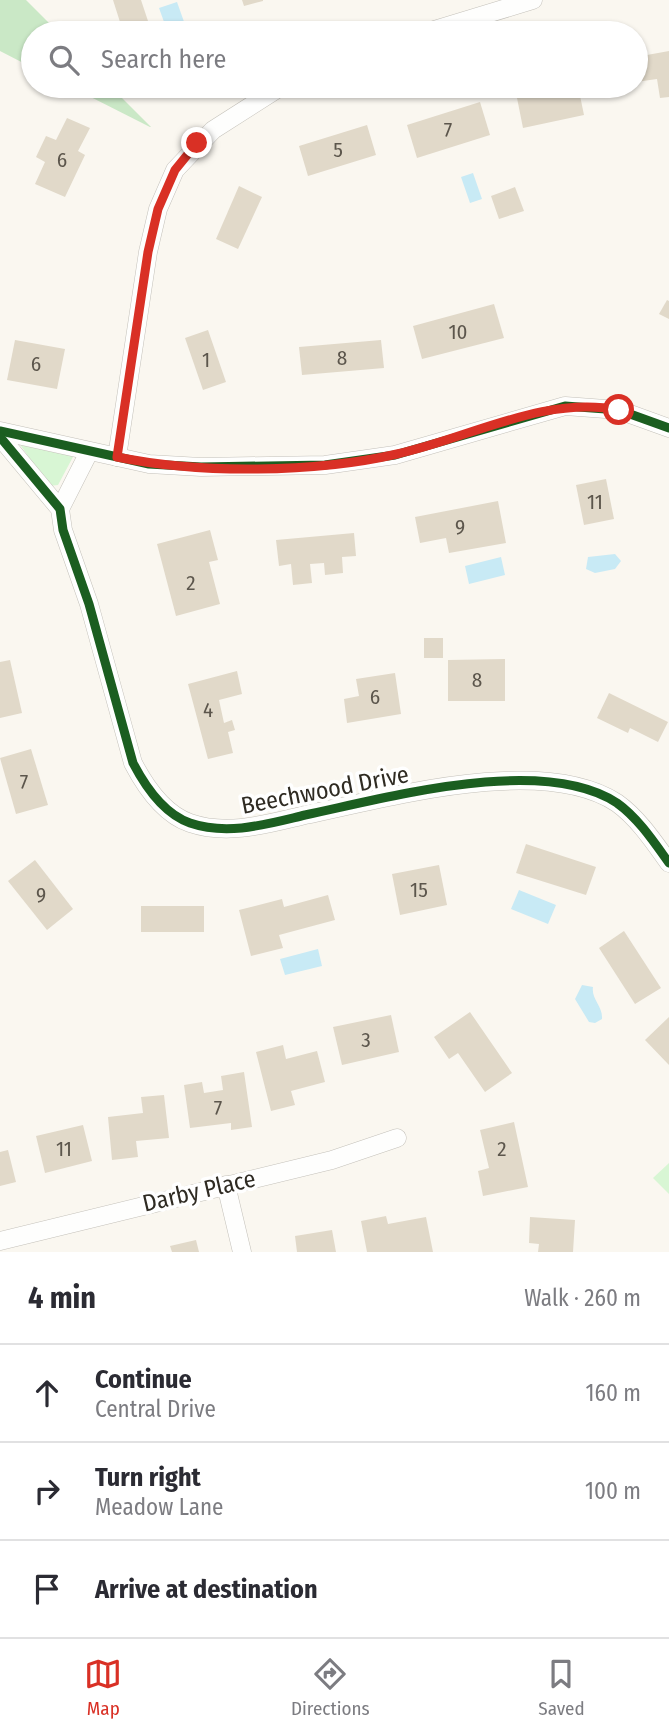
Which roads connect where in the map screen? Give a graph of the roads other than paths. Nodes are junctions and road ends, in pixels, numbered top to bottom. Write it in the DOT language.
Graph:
graph roads {
  1 [pos="533,0"];
  2 [pos="464,21"];
  3 [pos="263,98"];
  4 [pos="669,428"];
  5 [pos="0,431"];
  6 [pos="0,437"];
  7 [pos="89,452"];
  8 [pos="117,457"];
  9 [pos="60,509"];
  10 [pos="669,863"];
  11 [pos="397,1138"];
  12 [pos="226,1185"];
  13 [pos="0,1241"];
  14 [pos="242,1252"];
  1 -- 2 [label="street"];
  3 -- 8 [label="street"];
  4 -- 8 [label="street"];
  5 -- 7 [label="street"];
  6 -- 9 [label="street, Beechwood Drive"];
  7 -- 8 [label="street"];
  7 -- 9 [label="street"];
  9 -- 10 [label="street, Beechwood Drive"];
  11 -- 12 [label="street, Darby Place"];
  12 -- 13 [label="street, Darby Place"];
  12 -- 14 [label="street"];
}
